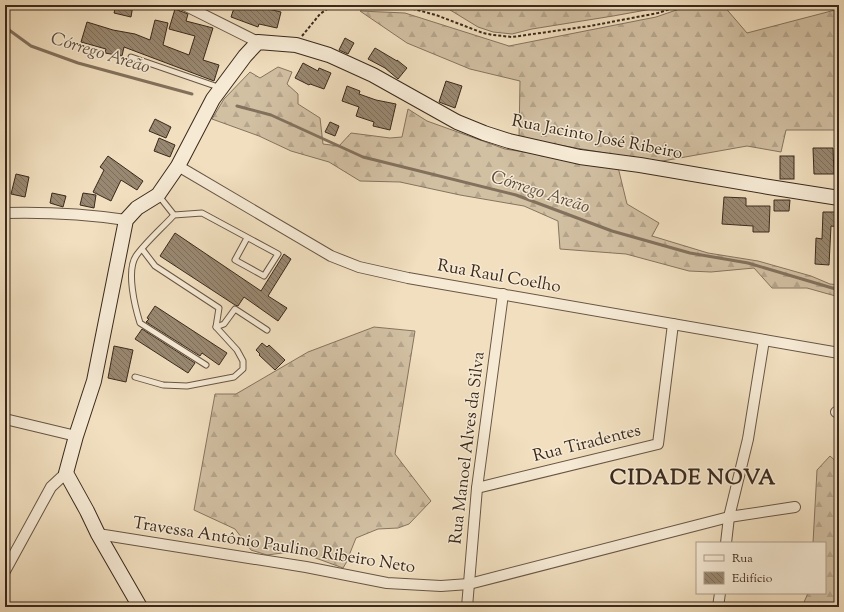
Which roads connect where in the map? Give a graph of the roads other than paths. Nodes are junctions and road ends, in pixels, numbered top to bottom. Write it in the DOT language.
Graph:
graph roads {
  1 [pos="184,5"];
  2 [pos="258,42"];
  3 [pos="131,57"];
  4 [pos="222,88"];
  5 [pos="178,166"];
  6 [pos="158,195"];
  7 [pos="839,198"];
  8 [pos="5,213"];
  9 [pos="174,214"];
  10 [pos="126,220"];
  11 [pos="247,238"];
  12 [pos="142,249"];
  13 [pos="503,294"];
  14 [pos="673,324"];
  15 [pos="216,327"];
  16 [pos="267,330"];
  17 [pos="764,340"];
  18 [pos="839,353"];
  19 [pos="206,365"];
  20 [pos="135,377"];
  21 [pos="5,419"];
  22 [pos="76,436"];
  23 [pos="66,473"];
  24 [pos="477,488"];
  25 [pos="795,507"];
  26 [pos="729,517"];
  27 [pos="98,534"];
  28 [pos="726,542"];
  29 [pos="5,571"];
  30 [pos="469,584"];
  31 [pos="720,594"];
  32 [pos="140,607"];
  33 [pos="467,607"];
  34 [pos="718,607"];
  1 -- 2 [label="street, Rua Jacinto José Ribeiro"];
  2 -- 4 [label="street"];
  2 -- 7 [label="street, Rua Jacinto José Ribeiro"];
  3 -- 4 [label="lane"];
  4 -- 5 [label="street"];
  5 -- 6 [label="street"];
  5 -- 13 [label="street, Rua Raul Coelho"];
  6 -- 9 [label="lane"];
  6 -- 10 [label="street"];
  8 -- 10 [label="street"];
  9 -- 11 [label="lane"];
  9 -- 12 [label="lane"];
  10 -- 22 [label="street"];
  11 -- 11 [label="lane"];
  12 -- 15 [label="lane"];
  12 -- 19 [label="lane"];
  13 -- 14 [label="street, Rua Raul Coelho"];
  13 -- 24 [label="street, Rua Manoel Alves da Silva"];
  14 -- 17 [label="street, Rua Raul Coelho"];
  14 -- 24 [label="street, Rua Tiradentes"];
  15 -- 16 [label="lane"];
  15 -- 20 [label="lane"];
  17 -- 18 [label="street, Rua Raul Coelho"];
  17 -- 26 [label="street"];
  21 -- 22 [label="street"];
  22 -- 23 [label="street"];
  23 -- 27 [label="street"];
  23 -- 29 [label="street"];
  24 -- 30 [label="street, Rua Manoel Alves da Silva"];
  25 -- 26 [label="street, Travessa Antônio Paulino Ribeiro Neto"];
  26 -- 28 [label="street"];
  26 -- 30 [label="street, Travessa Antônio Paulino Ribeiro Neto"];
  27 -- 30 [label="street, Travessa Antônio Paulino Ribeiro Neto"];
  27 -- 32 [label="street"];
  30 -- 33 [label="street, Rua Manoel Alves da Silva"];
  31 -- 34 [label="street"];
}
